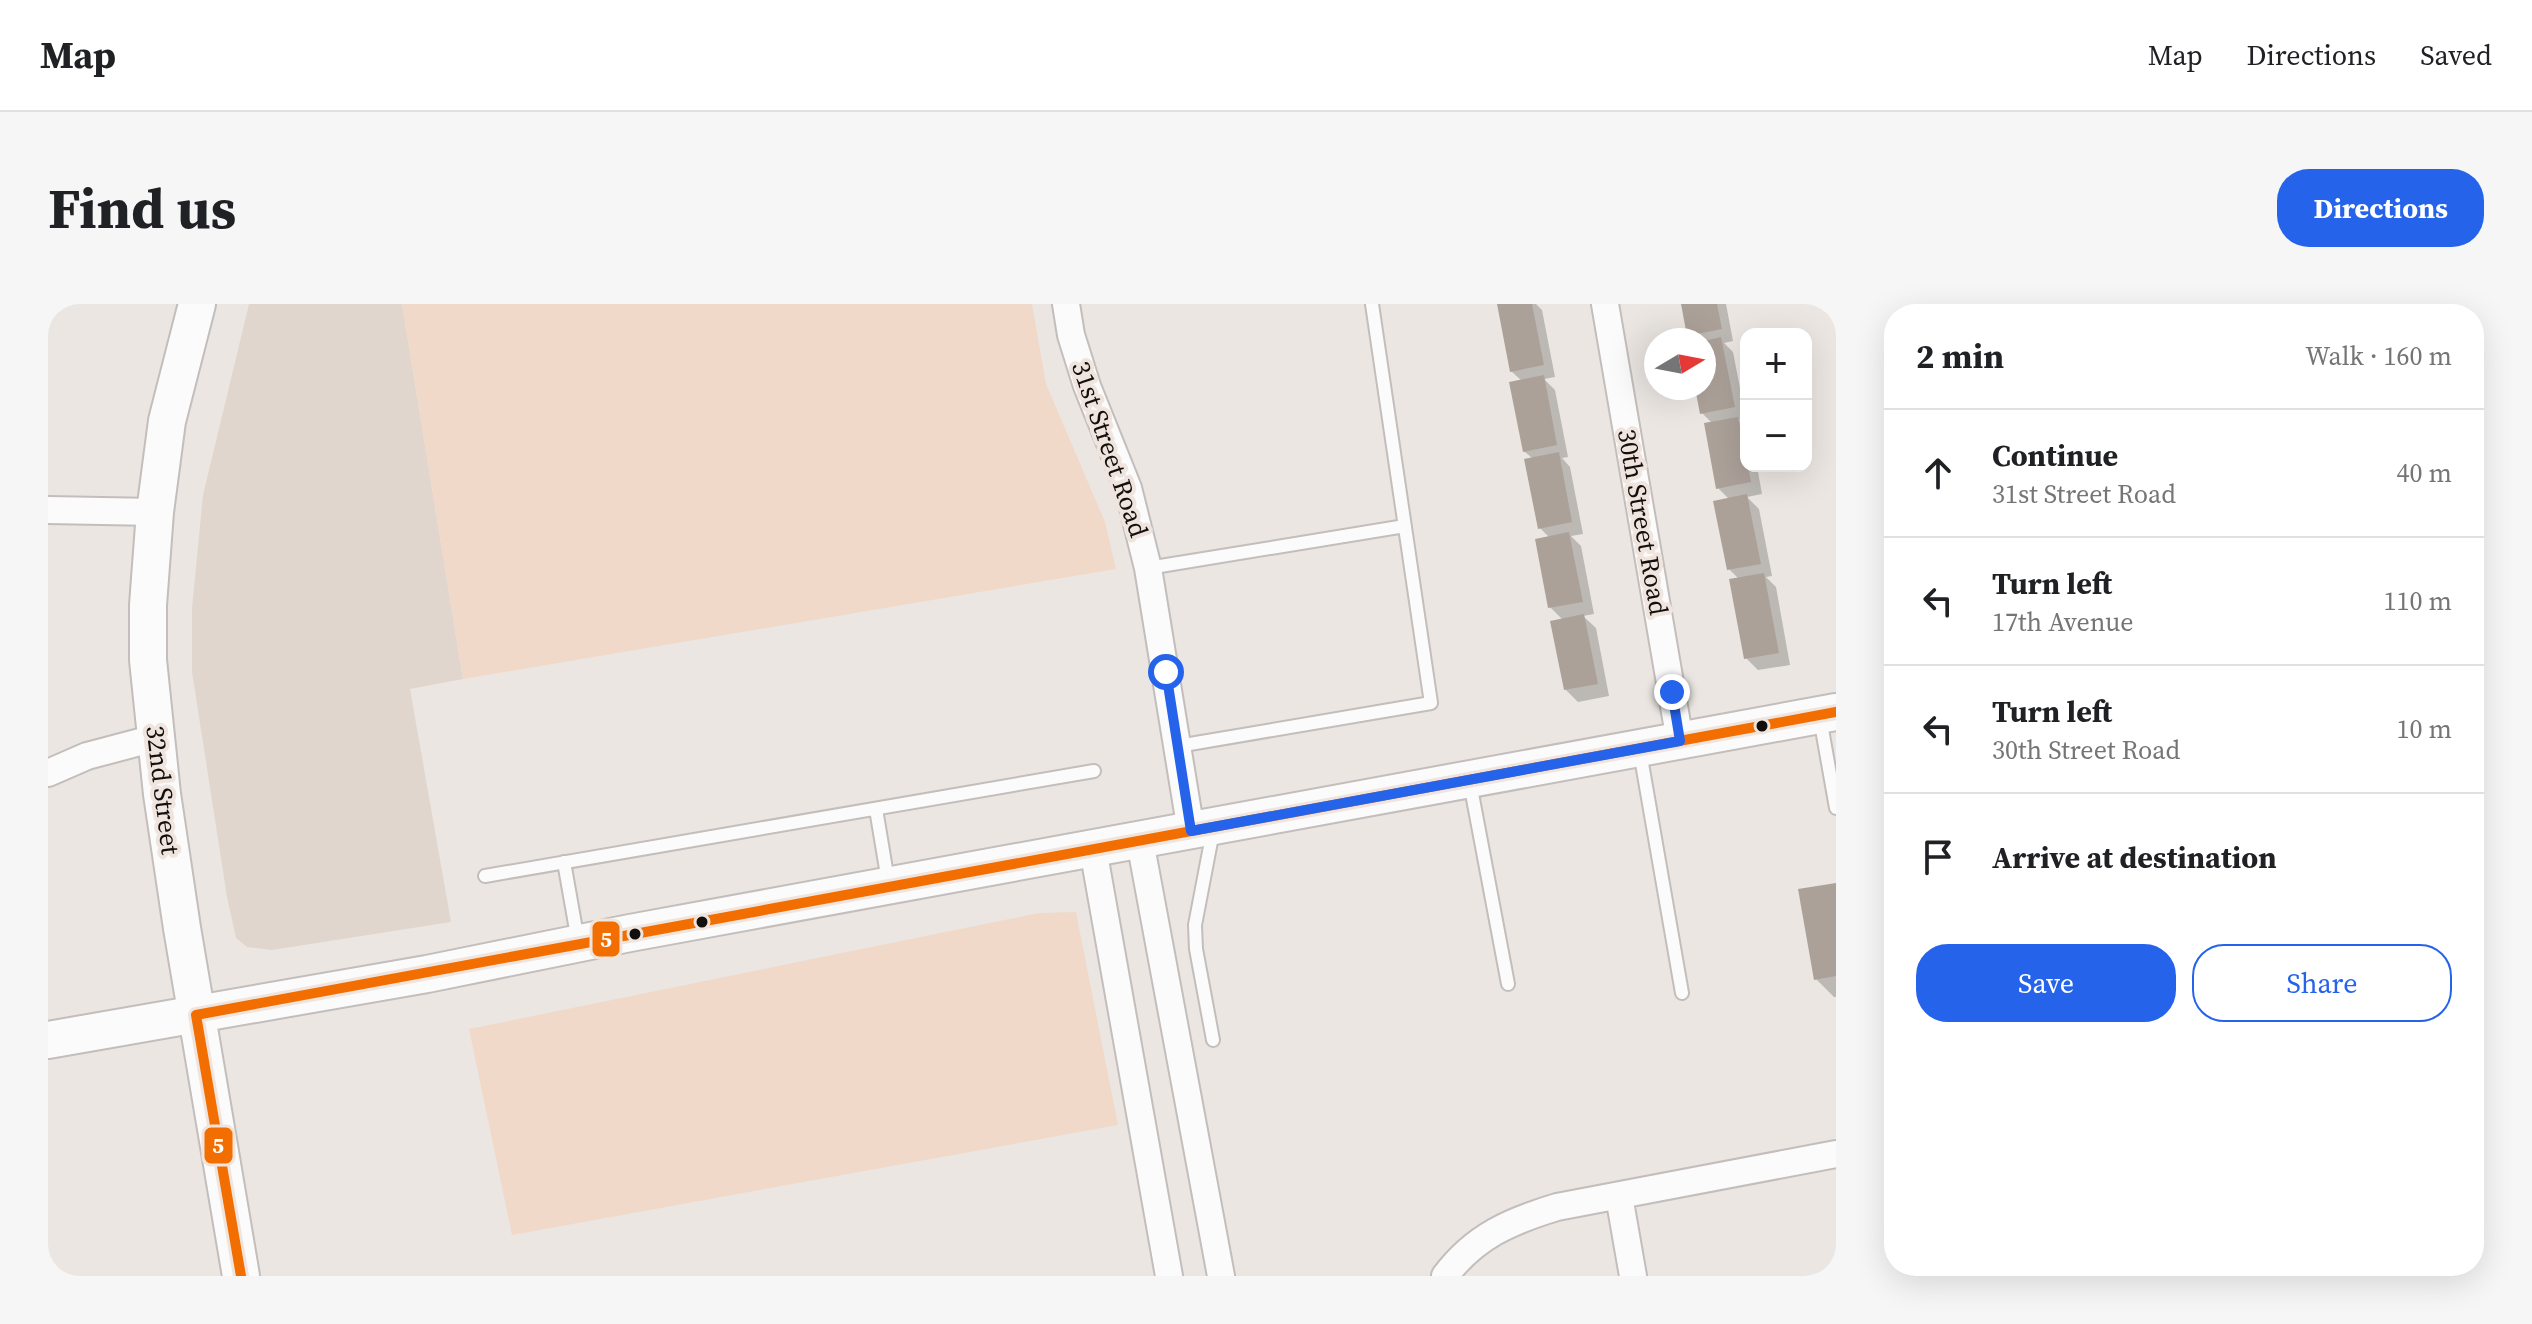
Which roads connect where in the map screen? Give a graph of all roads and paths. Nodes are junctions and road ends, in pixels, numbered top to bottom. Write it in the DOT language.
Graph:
graph roads {
  1 [pos="197,304"];
  2 [pos="1066,304"];
  3 [pos="1372,304"];
  4 [pos="1605,304"];
  5 [pos="48,510"];
  6 [pos="155,512"];
  7 [pos="1405,526"];
  8 [pos="1148,568"];
  9 [pos="1828,713"];
  10 [pos="155,738"];
  11 [pos="1680,741"];
  12 [pos="1178,746"];
  13 [pos="1640,748"];
  14 [pos="1094,771"];
  15 [pos="48,773"];
  16 [pos="1469,780"];
  17 [pos="1836,808"];
  18 [pos="876,809"];
  19 [pos="1202,829"];
  20 [pos="1140,841"];
  21 [pos="1093,849"];
  22 [pos="564,862"];
  23 [pos="485,876"];
  24 [pos="889,885"];
  25 [pos="578,943"];
  26 [pos="1508,984"];
  27 [pos="1682,993"];
  28 [pos="196,1015"];
  29 [pos="48,1040"];
  30 [pos="1213,1040"];
  31 [pos="1836,1154"];
  32 [pos="1619,1196"];
  33 [pos="241,1276"];
  34 [pos="1169,1276"];
  35 [pos="1221,1276"];
  36 [pos="1445,1276"];
  37 [pos="1633,1276"];
  1 -- 6 [label="main road, 32nd Street"];
  2 -- 8 [label="street, 31st Street Road"];
  3 -- 7 [label="lane"];
  4 -- 11 [label="street, 30th Street Road"];
  5 -- 6 [label="street"];
  6 -- 10 [label="main road, 32nd Street"];
  7 -- 8 [label="lane"];
  7 -- 12 [label="lane"];
  8 -- 12 [label="street, 31st Street Road"];
  9 -- 11 [label="main road"];
  9 -- 17 [label="lane"];
  10 -- 15 [label="street"];
  10 -- 28 [label="main road, 32nd Street"];
  11 -- 13 [label="main road"];
  12 -- 19 [label="street, 31st Street Road"];
  13 -- 16 [label="main road"];
  13 -- 27 [label="lane"];
  14 -- 18 [label="lane"];
  16 -- 19 [label="main road"];
  16 -- 26 [label="lane"];
  18 -- 22 [label="lane"];
  18 -- 24 [label="lane"];
  19 -- 20 [label="main road"];
  19 -- 30 [label="lane"];
  20 -- 21 [label="main road"];
  20 -- 35 [label="street"];
  21 -- 24 [label="main road"];
  21 -- 34 [label="street"];
  22 -- 23 [label="lane"];
  22 -- 25 [label="lane"];
  24 -- 25 [label="main road"];
  25 -- 28 [label="main road"];
  28 -- 29 [label="main road"];
  28 -- 33 [label="main road, 32nd Street"];
  31 -- 32 [label="street"];
  32 -- 36 [label="street"];
  32 -- 37 [label="street"];
}
